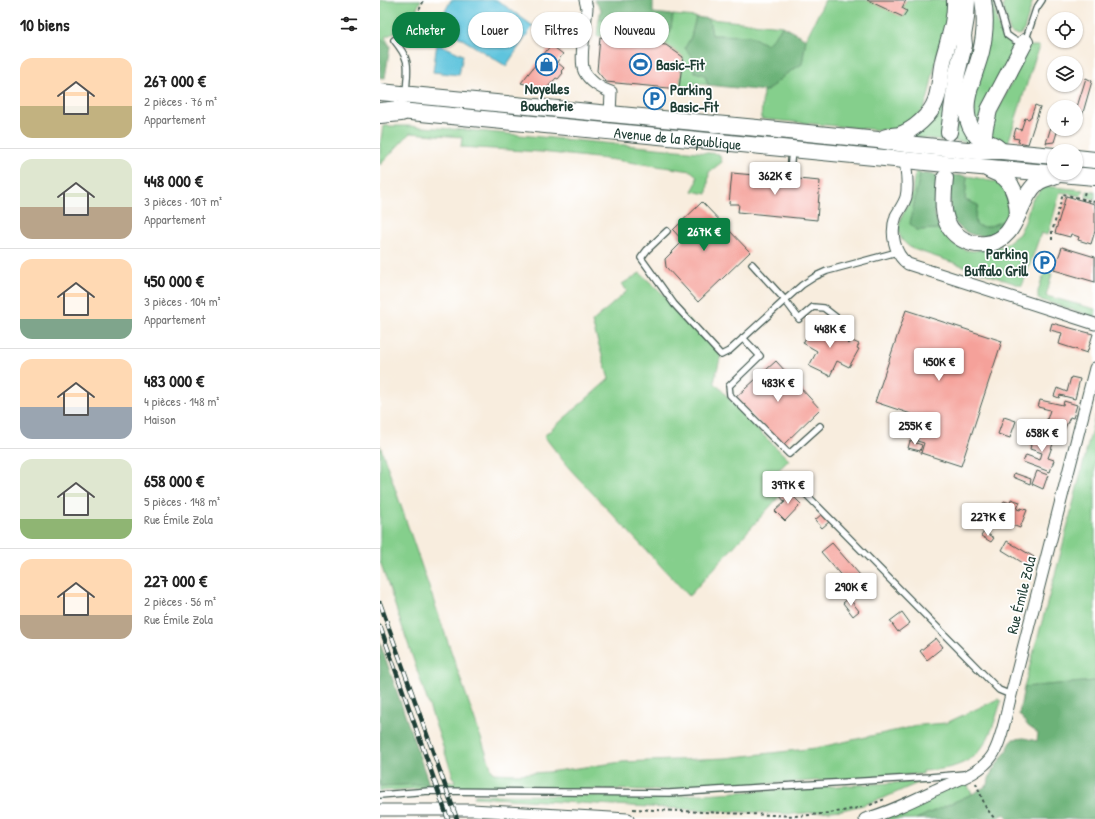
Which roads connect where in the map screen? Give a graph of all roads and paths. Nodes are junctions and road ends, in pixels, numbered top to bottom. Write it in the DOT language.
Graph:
graph roads {
  1 [pos="424,0"];
  2 [pos="585,0"];
  3 [pos="955,0"];
  4 [pos="967,0"];
  5 [pos="975,0"];
  6 [pos="983,0"];
  7 [pos="997,0"];
  8 [pos="1042,0"];
  9 [pos="1025,42"];
  10 [pos="964,45"];
  11 [pos="401,48"];
  12 [pos="403,51"];
  13 [pos="380,92"];
  14 [pos="403,103"];
  15 [pos="380,109"];
  16 [pos="380,113"];
  17 [pos="610,114"];
  18 [pos="949,132"];
  19 [pos="878,140"];
  20 [pos="983,141"];
  21 [pos="792,149"];
  22 [pos="1001,151"];
  23 [pos="1047,155"];
  24 [pos="905,159"];
  25 [pos="1083,159"];
  26 [pos="1095,160"];
  27 [pos="984,167"];
  28 [pos="790,171"];
  29 [pos="1047,173"];
  30 [pos="945,178"];
  31 [pos="1047,179"];
  32 [pos="1090,181"];
  33 [pos="1083,200"];
  34 [pos="1095,202"];
  35 [pos="1018,214"];
  36 [pos="667,231"];
  37 [pos="1052,240"];
  38 [pos="897,252"];
  39 [pos="752,264"];
  40 [pos="785,300"];
  41 [pos="842,322"];
  42 [pos="1095,324"];
  43 [pos="743,338"];
  44 [pos="1095,368"];
  45 [pos="820,426"];
  46 [pos="782,478"];
  47 [pos="1011,695"];
  48 [pos="972,773"];
  49 [pos="380,795"];
  50 [pos="892,797"];
  51 [pos="380,810"];
  52 [pos="630,814"];
  53 [pos="865,819"];
  54 [pos="995,819"];
  1 -- 12 [label="path"];
  2 -- 17 [label="street"];
  3 -- 19 [label="main road"];
  4 -- 10 [label="main road"];
  5 -- 10 [label="main road"];
  6 -- 20 [label="main road"];
  7 -- 9 [label="lane"];
  8 -- 9 [label="lane"];
  9 -- 20 [label="main road"];
  10 -- 18 [label="main road"];
  11 -- 12 [label="lane"];
  12 -- 14 [label="lane"];
  13 -- 14 [label="main road, Avenue de la République"];
  14 -- 15 [label="main road, Avenue de la République"];
  14 -- 16 [label="highway"];
  14 -- 17 [label="main road, Avenue de la République"];
  14 -- 21 [label="main road, Avenue de la République"];
  17 -- 19 [label="main road, Avenue de la République"];
  19 -- 22 [label="main road, Avenue de la République"];
  20 -- 22 [label="main road"];
  21 -- 24 [label="main road, Avenue de la République"];
  21 -- 28 [label="lane"];
  22 -- 23 [label="main road, Avenue de la République"];
  24 -- 27 [label="main road, Avenue de la République"];
  24 -- 38 [label="street"];
  25 -- 26 [label="main road"];
  27 -- 29 [label="main road, Avenue de la République"];
  27 -- 35 [label="main road"];
  30 -- 35 [label="main road"];
  31 -- 35 [label="main road"];
  32 -- 33 [label="path"];
  33 -- 34 [label="path"];
  33 -- 37 [label="path"];
  36 -- 43 [label="lane"];
  38 -- 40 [label="lane"];
  38 -- 42 [label="street"];
  39 -- 40 [label="lane"];
  40 -- 41 [label="lane"];
  40 -- 43 [label="lane"];
  43 -- 45 [label="lane"];
  44 -- 47 [label="street, Rue Émile Zola"];
  46 -- 47 [label="lane"];
  47 -- 48 [label="street, Rue Émile Zola"];
  48 -- 49 [label="lane"];
  48 -- 53 [label="street, Rue Émile Zola"];
  48 -- 54 [label="path"];
  50 -- 52 [label="path"];
  51 -- 52 [label="street"];
}
